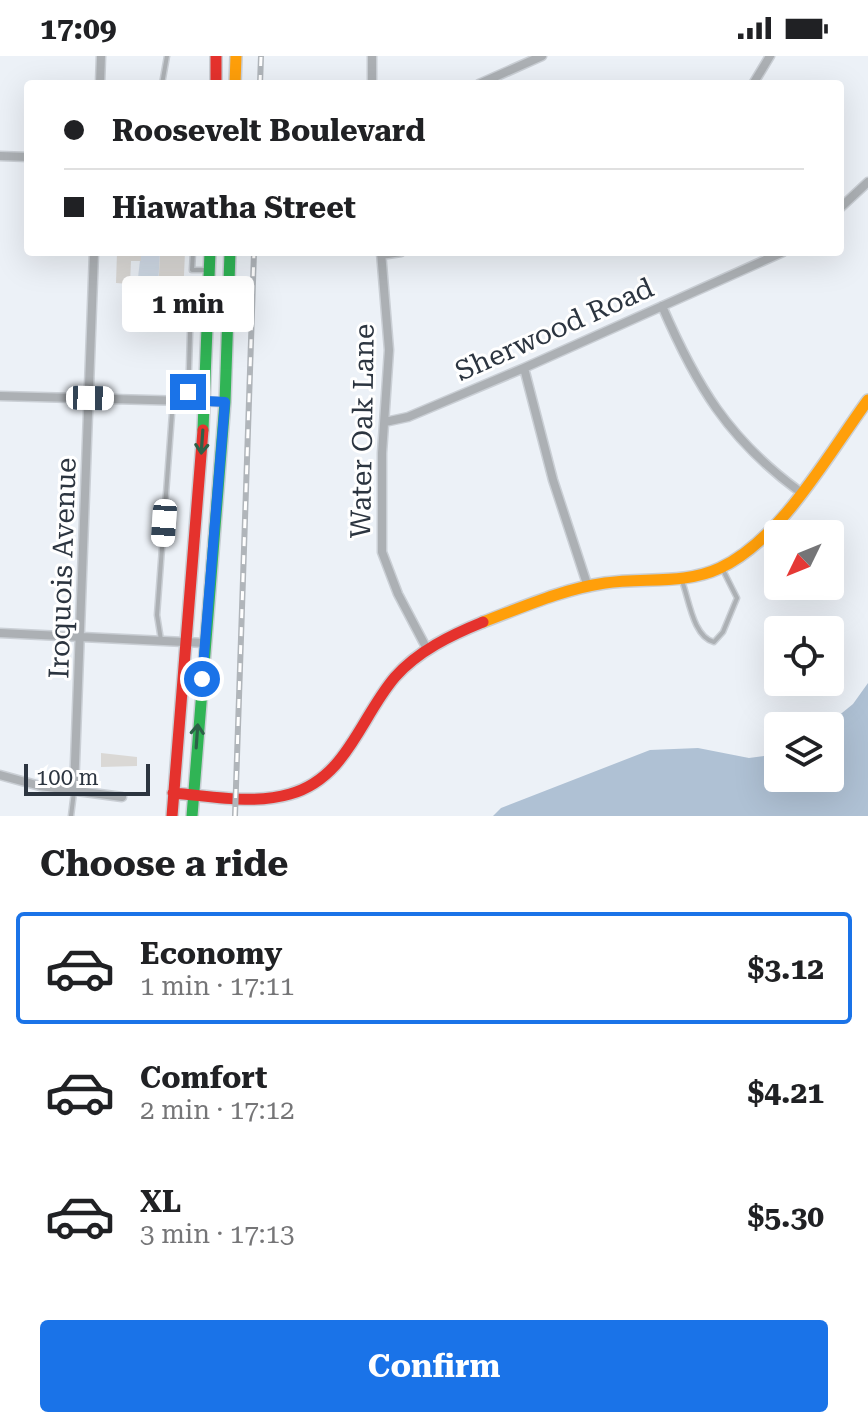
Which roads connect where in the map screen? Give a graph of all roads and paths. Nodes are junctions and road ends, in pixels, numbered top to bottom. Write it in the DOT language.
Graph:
graph roads {
  1 [pos="101,56"];
  2 [pos="167,56"];
  3 [pos="216,56"];
  4 [pos="236,56"];
  5 [pos="372,56"];
  6 [pos="542,56"];
  7 [pos="770,56"];
  8 [pos="100,80"];
  9 [pos="163,80"];
  10 [pos="216,80"];
  11 [pos="235,80"];
  12 [pos="372,80"];
  13 [pos="488,80"];
  14 [pos="755,80"];
  15 [pos="0,156"];
  16 [pos="24,157"];
  17 [pos="868,182"];
  18 [pos="844,204"];
  19 [pos="94,256"];
  20 [pos="193,256"];
  21 [pos="210,256"];
  22 [pos="230,256"];
  23 [pos="381,256"];
  24 [pos="774,256"];
  25 [pos="209,270"];
  26 [pos="208,301"];
  27 [pos="662,306"];
  28 [pos="524,368"];
  29 [pos="0,396"];
  30 [pos="90,398"];
  31 [pos="173,400"];
  32 [pos="188,400"];
  33 [pos="868,400"];
  34 [pos="205,401"];
  35 [pos="225,402"];
  36 [pos="385,422"];
  37 [pos="799,491"];
  38 [pos="722,567"];
  39 [pos="682,578"];
  40 [pos="588,587"];
  41 [pos="0,633"];
  42 [pos="81,636"];
  43 [pos="161,640"];
  44 [pos="184,642"];
  45 [pos="205,643"];
  46 [pos="427,649"];
  47 [pos="0,775"];
  48 [pos="74,790"];
  49 [pos="173,793"];
  50 [pos="193,794"];
  51 [pos="122,797"];
  52 [pos="71,816"];
  53 [pos="172,816"];
  54 [pos="192,816"];
  1 -- 8 [label="street"];
  2 -- 9 [label="lane"];
  3 -- 10 [label="main road"];
  4 -- 11 [label="main road"];
  5 -- 12 [label="street"];
  6 -- 13 [label="street"];
  7 -- 14 [label="street"];
  15 -- 16 [label="street"];
  17 -- 18 [label="street"];
  19 -- 30 [label="street, Iroquois Avenue"];
  20 -- 25 [label="lane"];
  21 -- 25 [label="main road"];
  22 -- 35 [label="main road"];
  23 -- 36 [label="street, Water Oak Lane"];
  24 -- 27 [label="street, Sherwood Road"];
  25 -- 26 [label="main road"];
  26 -- 32 [label="lane"];
  26 -- 34 [label="main road"];
  27 -- 28 [label="street, Sherwood Road"];
  27 -- 37 [label="street"];
  28 -- 36 [label="street, Sherwood Road"];
  28 -- 40 [label="street"];
  29 -- 30 [label="street"];
  30 -- 31 [label="street"];
  30 -- 42 [label="street, Iroquois Avenue"];
  31 -- 32 [label="street"];
  31 -- 43 [label="lane"];
  32 -- 34 [label="street"];
  33 -- 37 [label="main road"];
  34 -- 35 [label="street"];
  34 -- 44 [label="main road, one-way"];
  35 -- 45 [label="main road"];
  36 -- 46 [label="street, Water Oak Lane"];
  37 -- 38 [label="main road"];
  38 -- 39 [label="main road"];
  38 -- 39 [label="lane"];
  39 -- 40 [label="main road"];
  40 -- 46 [label="main road"];
  41 -- 42 [label="street"];
  42 -- 43 [label="street"];
  42 -- 48 [label="street, Iroquois Avenue"];
  43 -- 44 [label="street"];
  44 -- 45 [label="street"];
  44 -- 49 [label="main road"];
  50 -- 45 [label="main road, one-way"];
  46 -- 50 [label="main road"];
  47 -- 48 [label="street"];
  48 -- 51 [label="street"];
  48 -- 52 [label="lane"];
  49 -- 50 [label="main road"];
  49 -- 53 [label="main road"];
  50 -- 54 [label="main road"];
}
